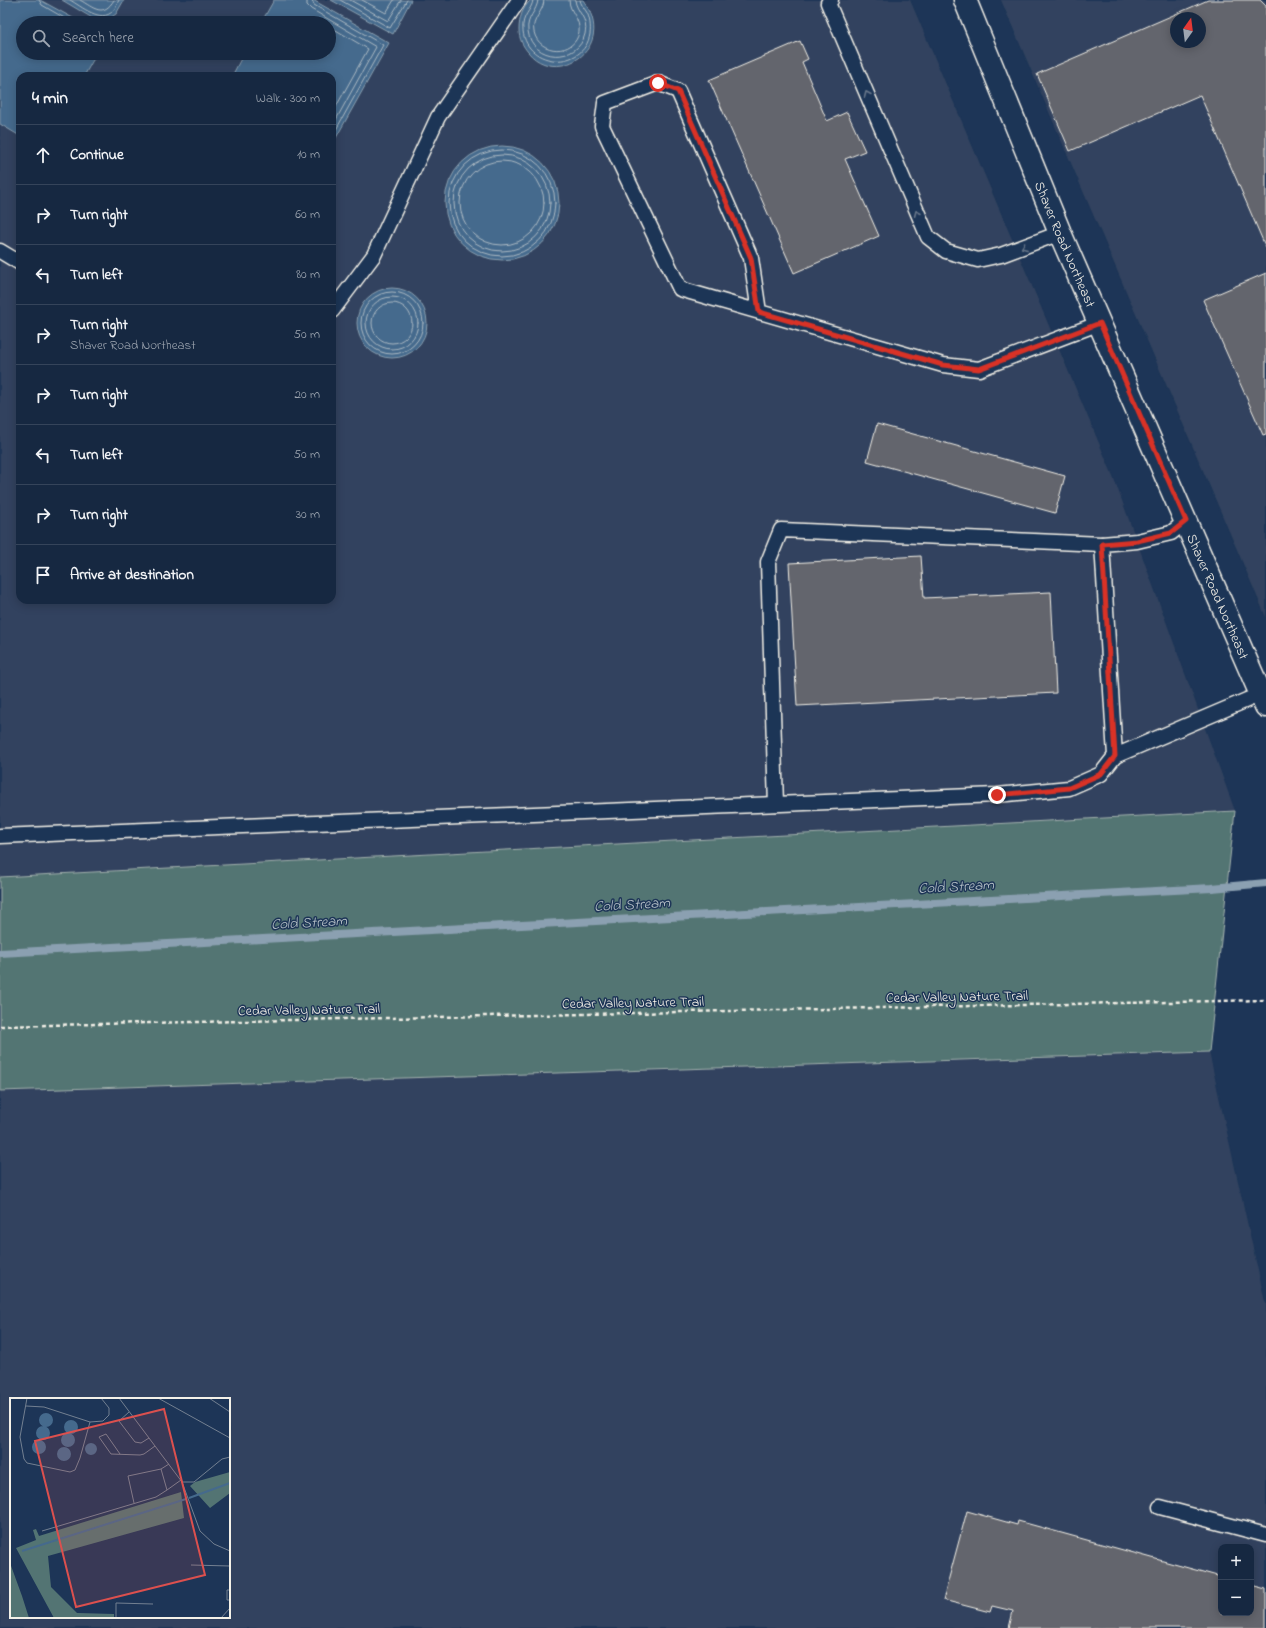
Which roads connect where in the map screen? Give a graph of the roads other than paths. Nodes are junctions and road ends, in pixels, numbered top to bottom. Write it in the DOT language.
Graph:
graph roads {
  1 [pos="519,0"];
  2 [pos="830,0"];
  3 [pos="965,0"];
  4 [pos="1060,233"];
  5 [pos="0,251"];
  6 [pos="16,261"];
  7 [pos="336,306"];
  8 [pos="759,312"];
  9 [pos="1100,323"];
  10 [pos="1186,521"];
  11 [pos="1102,544"];
  12 [pos="1264,700"];
  13 [pos="1115,756"];
  14 [pos="776,804"];
  15 [pos="0,836"];
  16 [pos="1160,1507"];
  17 [pos="1266,1535"];
  1 -- 7 [label="lane"];
  4 -- 2 [label="lane, one-way"];
  3 -- 4 [label="street, Shaver Road Northeast"];
  4 -- 9 [label="street, Shaver Road Northeast"];
  5 -- 6 [label="lane"];
  8 -- 8 [label="lane"];
  8 -- 9 [label="lane"];
  9 -- 10 [label="street, Shaver Road Northeast"];
  10 -- 11 [label="lane"];
  10 -- 12 [label="street, Shaver Road Northeast"];
  11 -- 13 [label="lane"];
  11 -- 14 [label="lane"];
  12 -- 13 [label="lane"];
  13 -- 14 [label="lane"];
  14 -- 15 [label="lane"];
  16 -- 17 [label="lane"];
}
